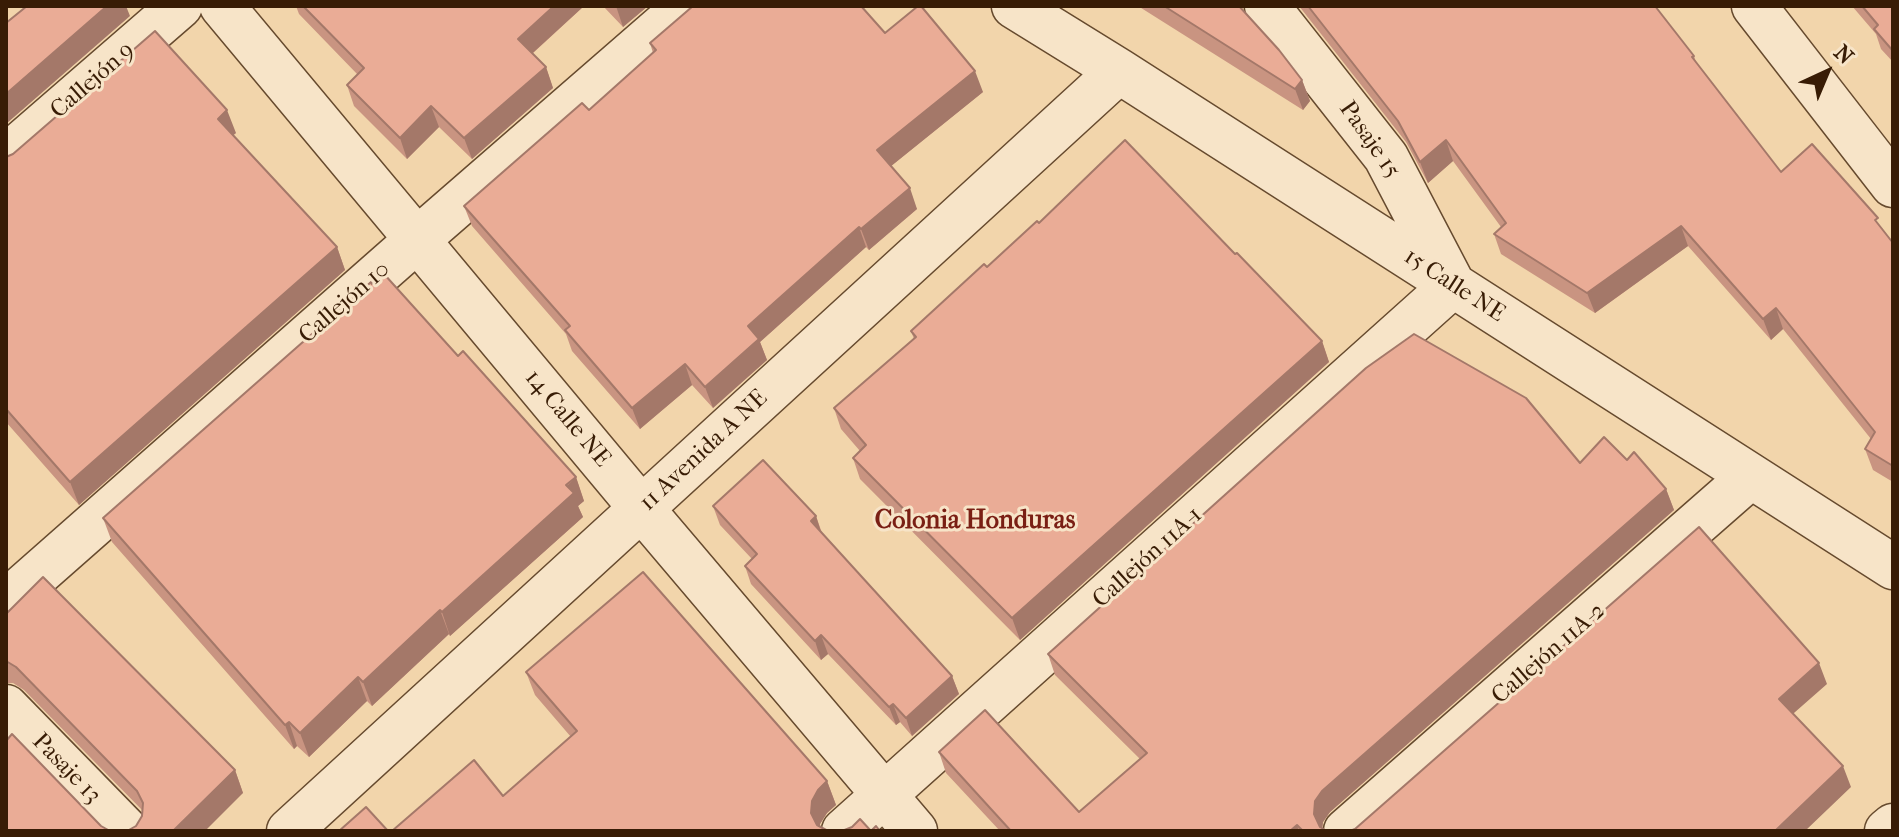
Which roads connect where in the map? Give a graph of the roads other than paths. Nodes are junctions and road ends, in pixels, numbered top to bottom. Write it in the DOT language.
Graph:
graph roads {
  1 [pos="180,6"];
  2 [pos="222,6"];
  3 [pos="686,6"];
  4 [pos="1014,6"];
  5 [pos="1267,6"];
  6 [pos="1754,6"];
  7 [pos="1119,71"];
  8 [pos="6,157"];
  9 [pos="1893,185"];
  10 [pos="418,239"];
  11 [pos="1453,285"];
  12 [pos="1751,476"];
  13 [pos="641,508"];
  14 [pos="1893,567"];
  15 [pos="6,602"];
  16 [pos="6,707"];
  17 [pos="884,796"];
  18 [pos="1893,826"];
  19 [pos="127,831"];
  20 [pos="289,831"];
  21 [pos="844,831"];
  22 [pos="915,831"];
  23 [pos="1346,831"];
  24 [pos="1887,831"];
  1 -- 8 [label="street, Callejón 9"];
  2 -- 10 [label="street, 14 Calle NE"];
  3 -- 10 [label="street, Callejón 10"];
  4 -- 7 [label="street, 15 Calle NE"];
  5 -- 11 [label="street, Pasaje 15"];
  6 -- 9 [label="street"];
  7 -- 11 [label="street, 15 Calle NE"];
  7 -- 13 [label="street, 11 Avenida A NE"];
  10 -- 13 [label="street, 14 Calle NE"];
  10 -- 15 [label="street, Callejón 10"];
  11 -- 12 [label="street, 15 Calle NE"];
  11 -- 17 [label="street, Callejón 11A-1"];
  12 -- 14 [label="street, 15 Calle NE"];
  12 -- 23 [label="street, Callejón 11A-2"];
  13 -- 17 [label="street, 14 Calle NE"];
  13 -- 20 [label="street, 11 Avenida A NE"];
  16 -- 19 [label="street, Pasaje 13"];
  17 -- 21 [label="street, Callejón 11A-1"];
  17 -- 22 [label="street, 14 Calle NE"];
  18 -- 24 [label="street"];
}
